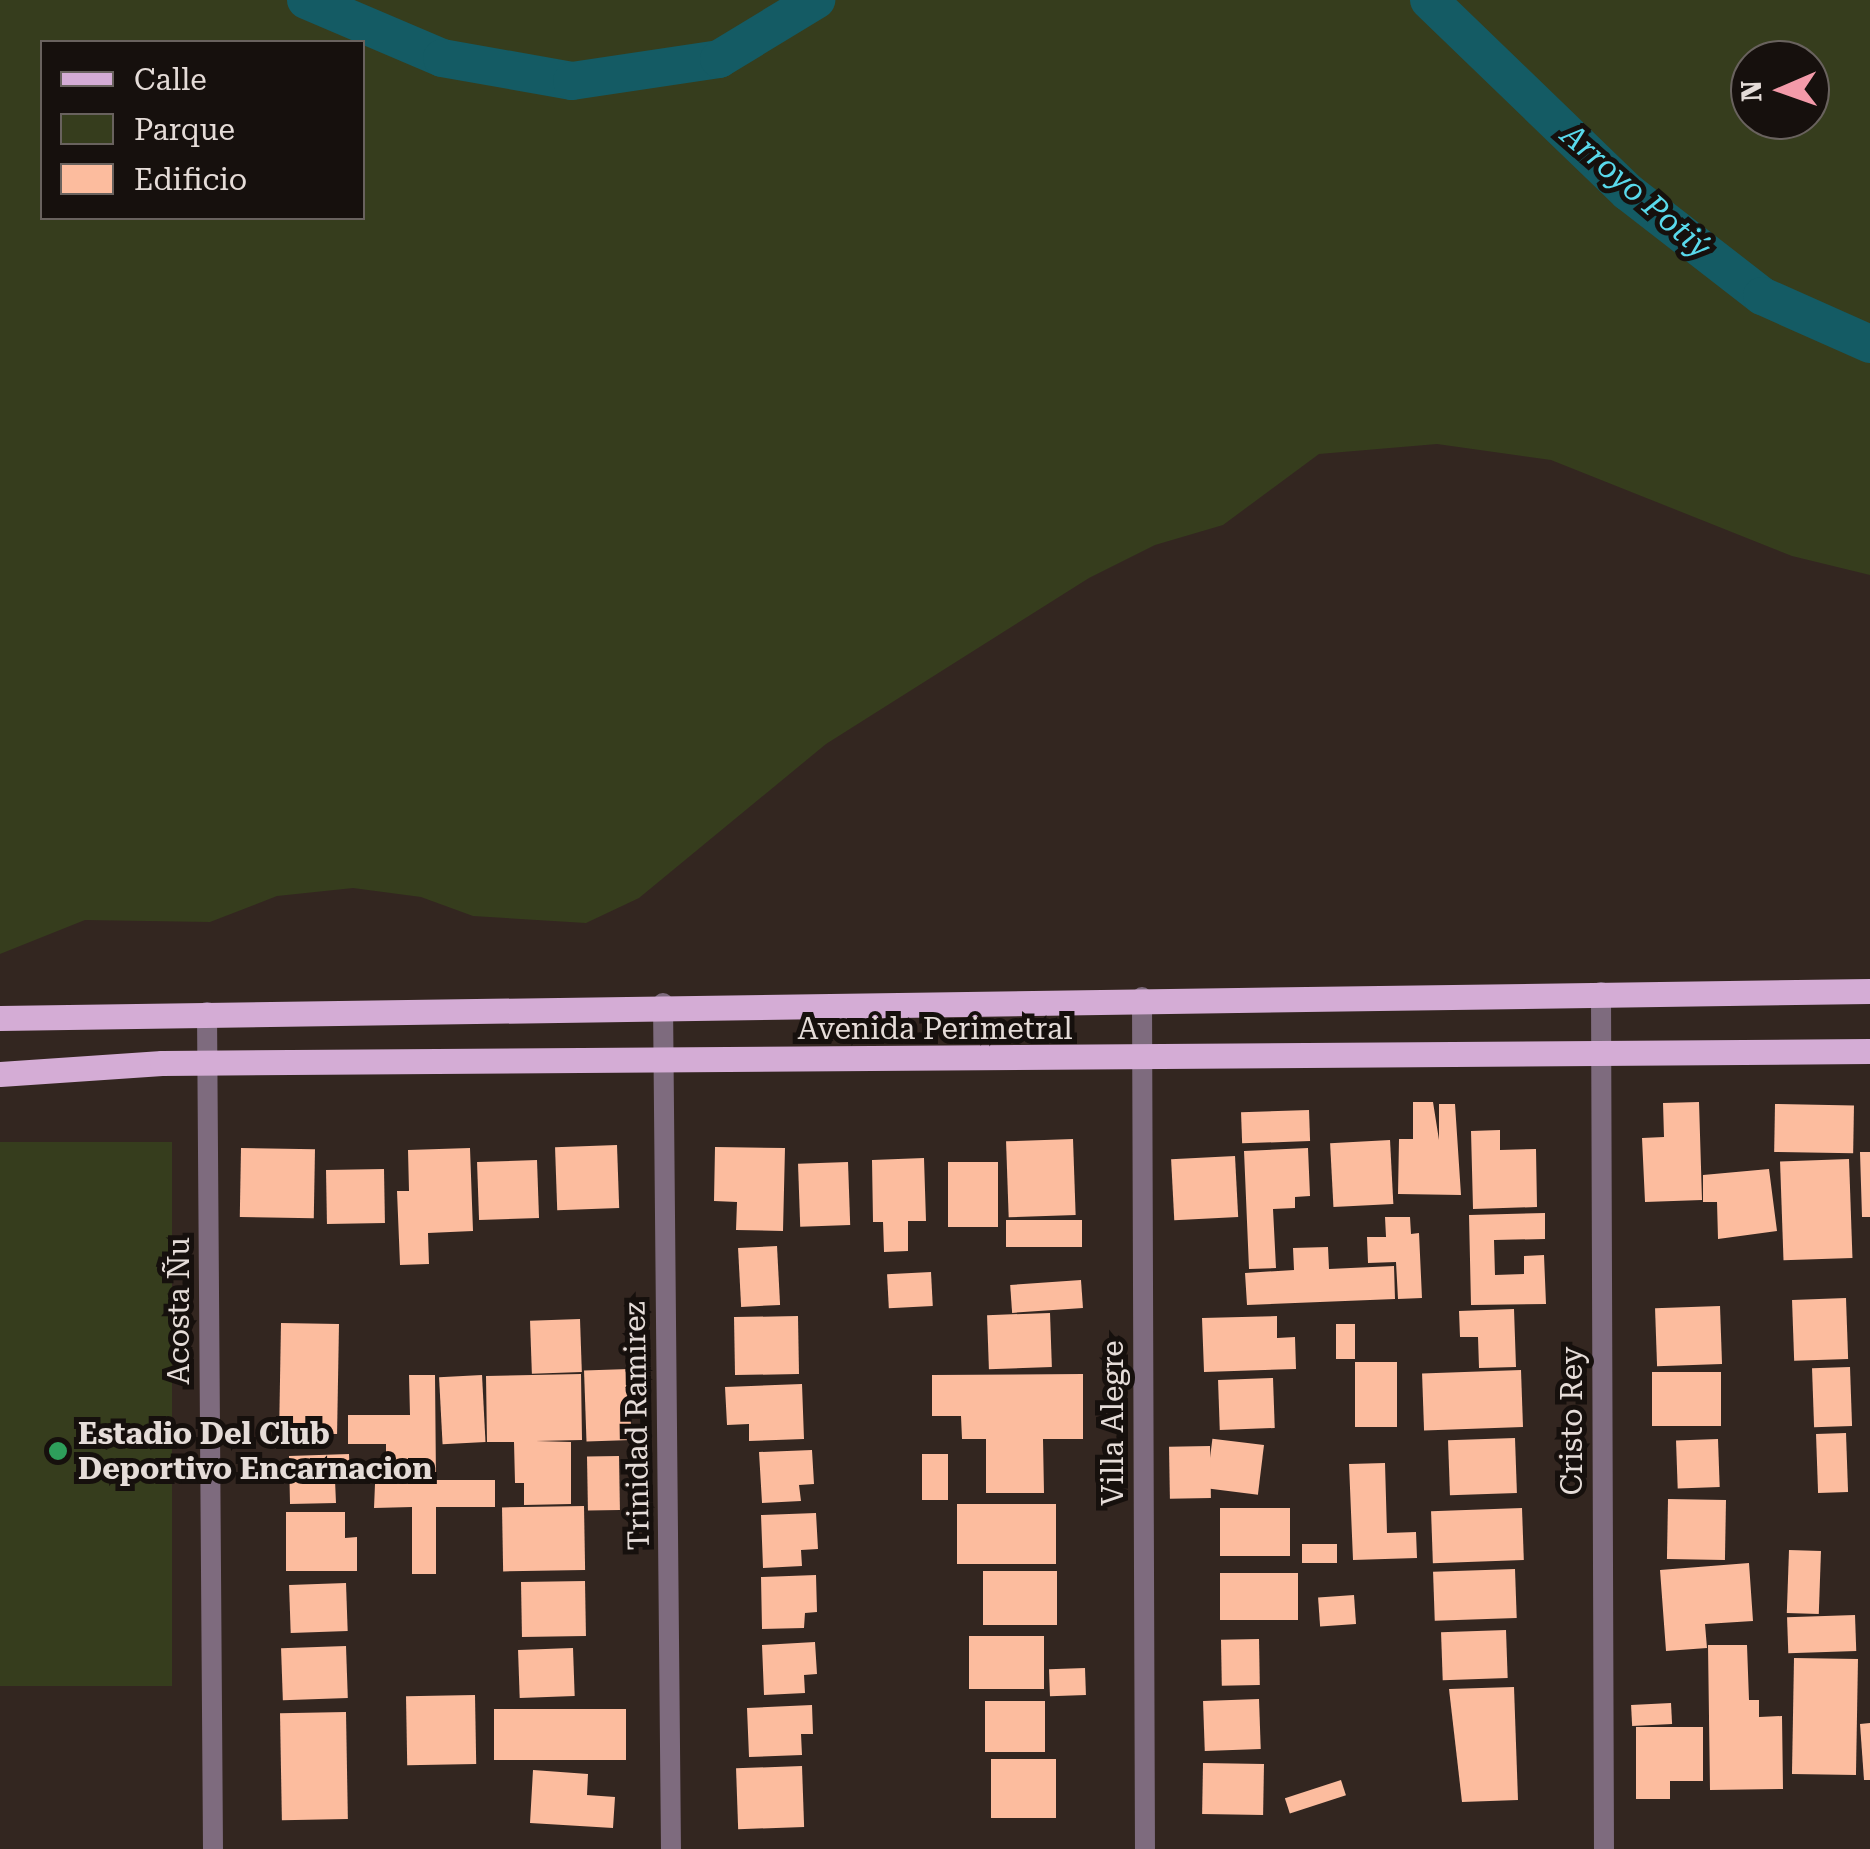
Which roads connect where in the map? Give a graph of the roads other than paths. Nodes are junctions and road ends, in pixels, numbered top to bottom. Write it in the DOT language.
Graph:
graph roads {
  1 [pos="1870,991"];
  2 [pos="1600,992"];
  3 [pos="1142,996"];
  4 [pos="664,1003"];
  5 [pos="208,1012"];
  6 [pos="0,1018"];
  7 [pos="1870,1051"];
  8 [pos="1601,1055"];
  9 [pos="1142,1060"];
  10 [pos="664,1062"];
  11 [pos="208,1063"];
  12 [pos="0,1074"];
  13 [pos="213,1849"];
  14 [pos="671,1849"];
  15 [pos="1145,1849"];
  16 [pos="1604,1849"];
  1 -- 2 [label="main road, Avenida Perimetral"];
  2 -- 3 [label="main road, Avenida Perimetral"];
  2 -- 8 [label="street, Cristo Rey"];
  3 -- 4 [label="main road, Avenida Perimetral"];
  3 -- 9 [label="street, Villa Alegre"];
  4 -- 5 [label="main road, Avenida Perimetral"];
  4 -- 10 [label="street, Trinidad Ramirez"];
  5 -- 6 [label="main road, Avenida Perimetral"];
  5 -- 11 [label="street, Acosta Ñu"];
  7 -- 8 [label="main road, Avenida Perimetral"];
  8 -- 9 [label="main road, Avenida Perimetral"];
  8 -- 16 [label="street, Cristo Rey"];
  9 -- 10 [label="main road, Avenida Perimetral"];
  9 -- 15 [label="street, Villa Alegre"];
  10 -- 11 [label="main road, Avenida Perimetral"];
  10 -- 14 [label="street, Trinidad Ramirez"];
  11 -- 12 [label="main road, Avenida Perimetral"];
  11 -- 13 [label="street, Acosta Ñu"];
}
